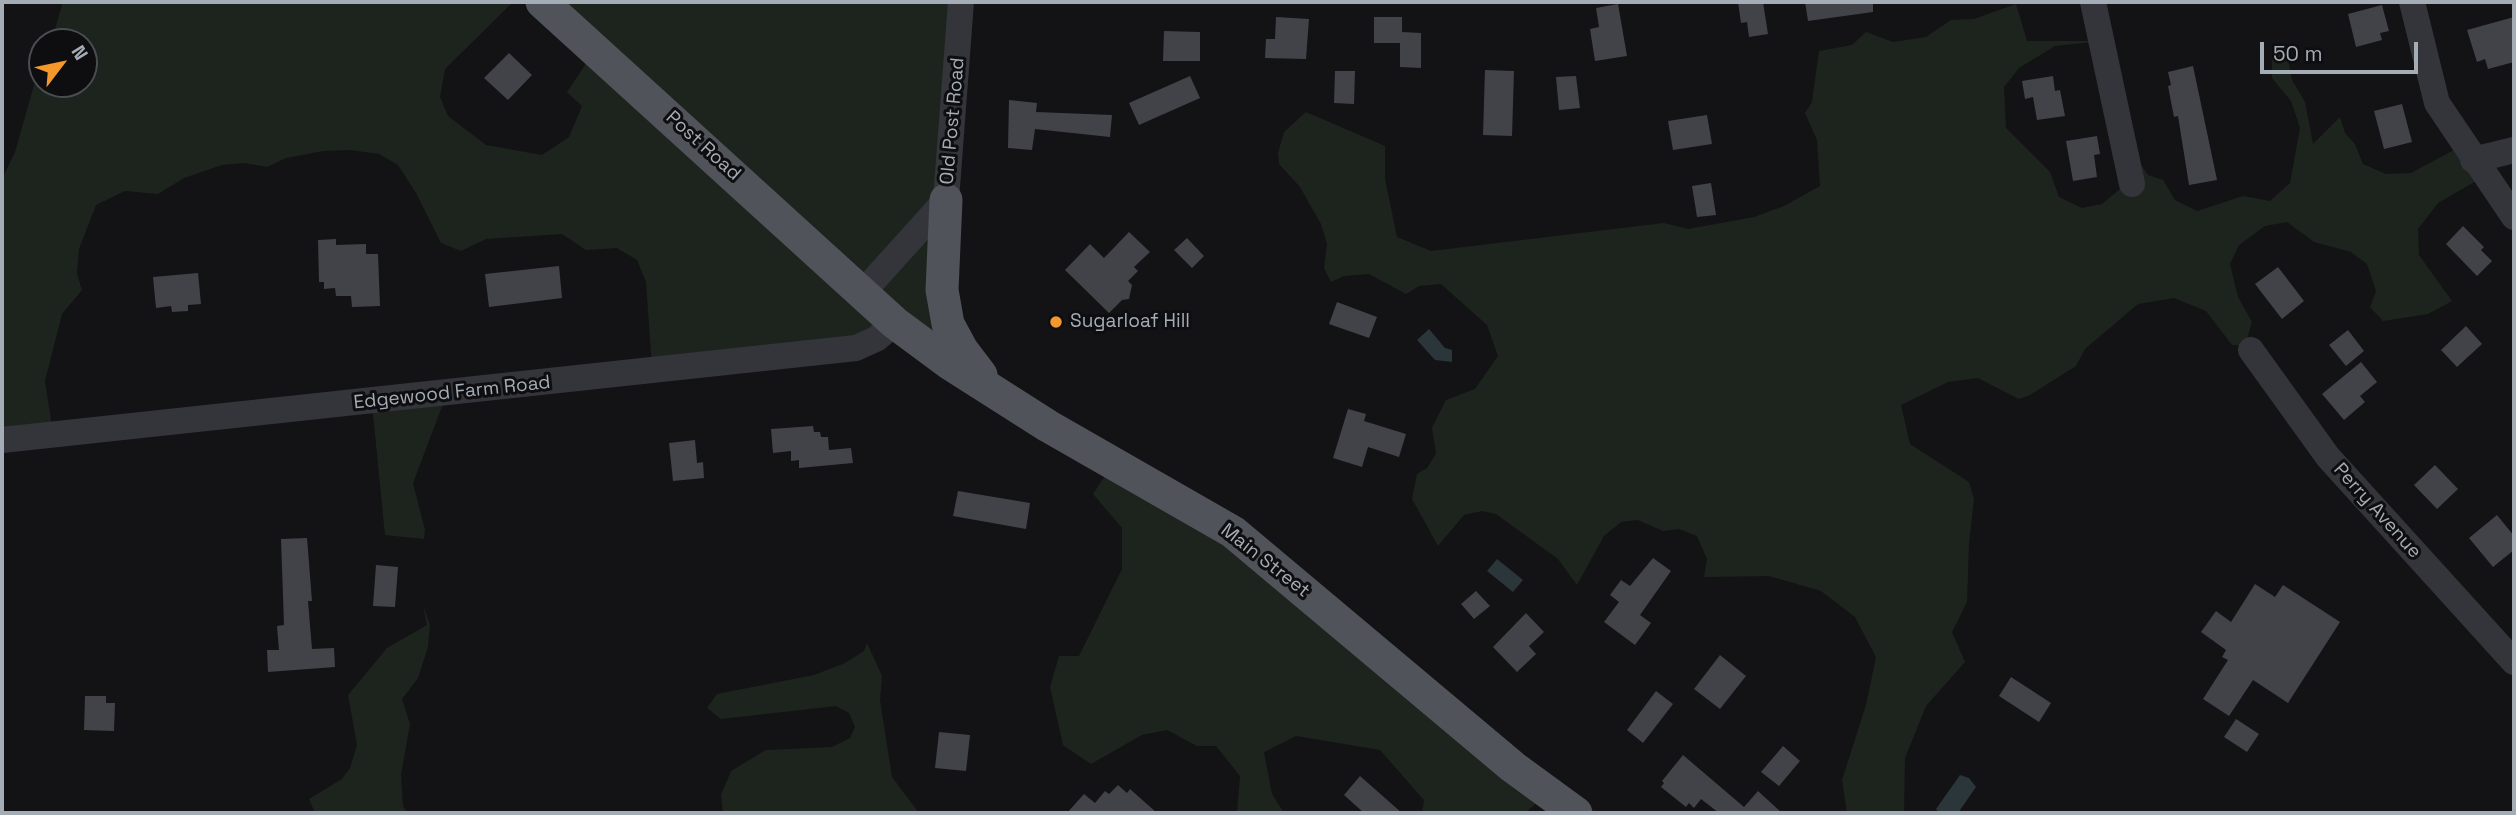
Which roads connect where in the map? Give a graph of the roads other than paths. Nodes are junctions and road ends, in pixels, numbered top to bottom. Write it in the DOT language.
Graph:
graph roads {
  1 [pos="542,2"];
  2 [pos="961,2"];
  3 [pos="2093,2"];
  4 [pos="2412,2"];
  5 [pos="2514,150"];
  6 [pos="2473,160"];
  7 [pos="2132,184"];
  8 [pos="946,200"];
  9 [pos="2514,217"];
  10 [pos="863,292"];
  11 [pos="895,323"];
  12 [pos="2251,350"];
  13 [pos="996,393"];
  14 [pos="2,440"];
  15 [pos="2514,662"];
  16 [pos="1576,813"];
  1 -- 10 [label="main road, Post Road"];
  2 -- 8 [label="street, Old Post Road"];
  3 -- 7 [label="street"];
  4 -- 6 [label="street"];
  5 -- 6 [label="street"];
  6 -- 9 [label="street"];
  8 -- 10 [label="street, Old Post Road"];
  8 -- 13 [label="main road"];
  10 -- 11 [label="main road, Main Street"];
  11 -- 13 [label="main road, Main Street"];
  11 -- 14 [label="street, Edgewood Farm Road"];
  12 -- 15 [label="street, Perry Avenue"];
  13 -- 16 [label="main road, Main Street"];
}
